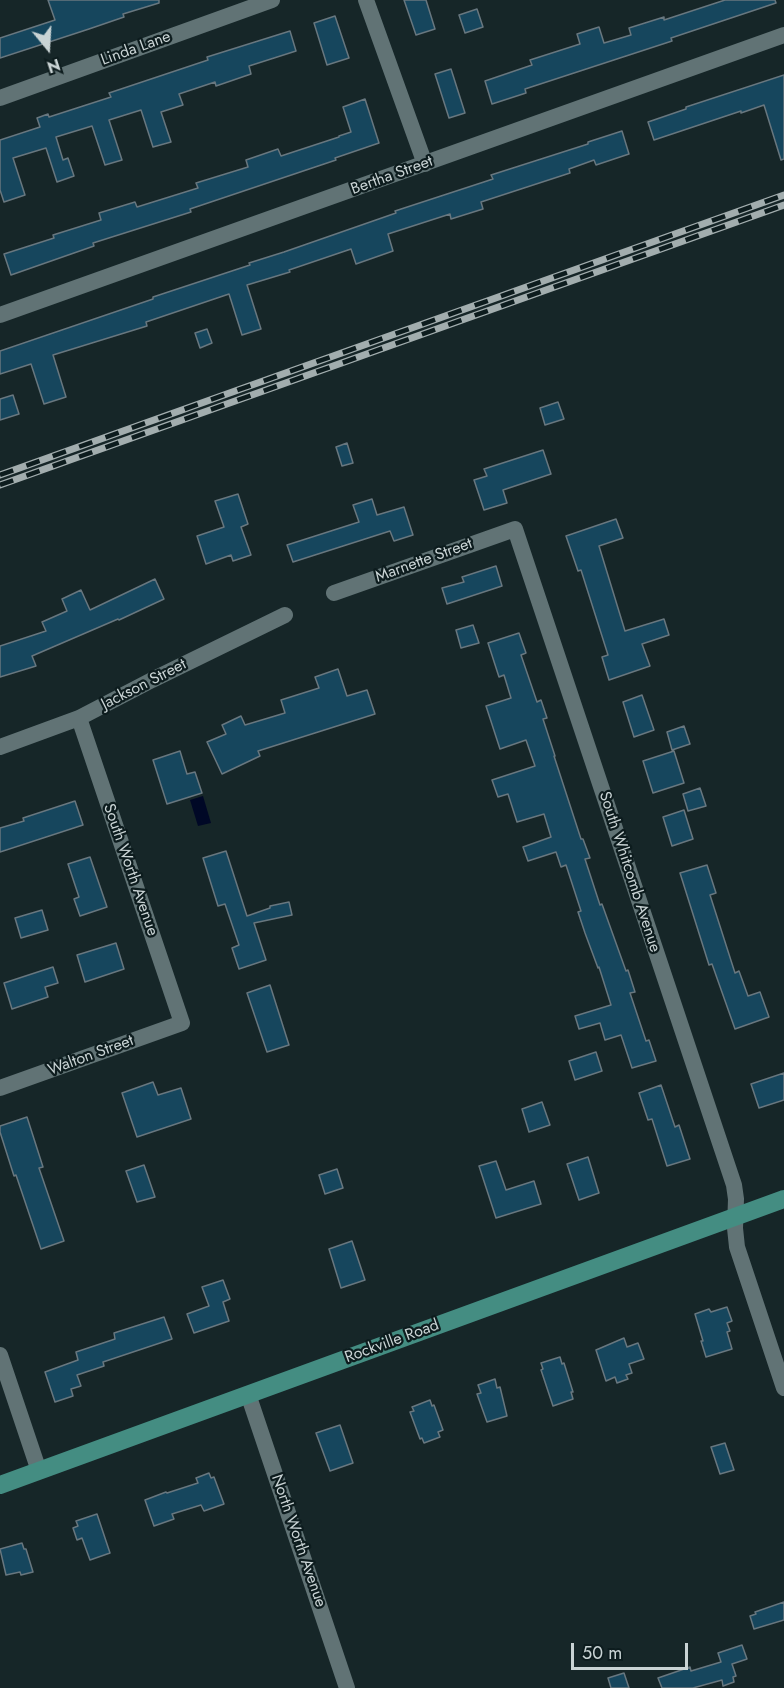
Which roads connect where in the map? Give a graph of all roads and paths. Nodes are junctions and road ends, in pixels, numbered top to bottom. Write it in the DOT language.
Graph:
graph roads {
  1 [pos="272,0"];
  2 [pos="366,0"];
  3 [pos="784,35"];
  4 [pos="0,98"];
  5 [pos="425,164"];
  6 [pos="0,315"];
  7 [pos="515,529"];
  8 [pos="333,593"];
  9 [pos="285,615"];
  10 [pos="79,718"];
  11 [pos="0,747"];
  12 [pos="182,1023"];
  13 [pos="0,1088"];
  14 [pos="784,1199"];
  15 [pos="735,1217"];
  16 [pos="0,1355"];
  17 [pos="784,1388"];
  18 [pos="248,1394"];
  19 [pos="39,1471"];
  20 [pos="0,1485"];
  21 [pos="347,1688"];
  1 -- 4 [label="street, Linda Lane"];
  2 -- 5 [label="street"];
  3 -- 5 [label="street, Bertha Street"];
  5 -- 6 [label="street, Bertha Street"];
  7 -- 8 [label="street, Marnette Street"];
  7 -- 15 [label="street, South Whitcomb Avenue"];
  9 -- 10 [label="street, Jackson Street"];
  10 -- 11 [label="street, Jackson Street"];
  10 -- 12 [label="street, South Worth Avenue"];
  12 -- 13 [label="street, Walton Street"];
  14 -- 15 [label="main road, Rockville Road"];
  15 -- 17 [label="street, South Whitcomb Avenue"];
  15 -- 18 [label="main road, Rockville Road"];
  16 -- 19 [label="street"];
  18 -- 19 [label="main road, Rockville Road"];
  18 -- 21 [label="street, North Worth Avenue"];
  19 -- 20 [label="main road, Rockville Road"];
}
